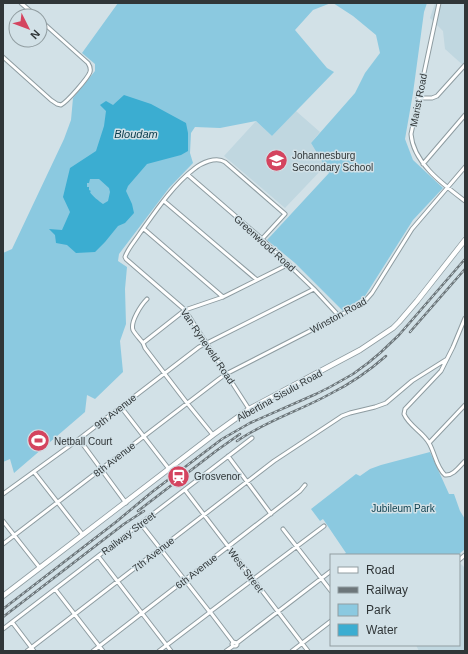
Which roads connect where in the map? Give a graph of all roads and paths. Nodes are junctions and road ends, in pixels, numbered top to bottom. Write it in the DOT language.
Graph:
graph roads {
  1 [pos="439,3"];
  2 [pos="48,27"];
  3 [pos="3,57"];
  4 [pos="465,65"];
  5 [pos="418,98"];
  6 [pos="465,115"];
  7 [pos="423,164"];
  8 [pos="465,167"];
  9 [pos="188,175"];
  10 [pos="448,188"];
  11 [pos="164,201"];
  12 [pos="465,201"];
  13 [pos="144,229"];
  14 [pos="262,239"];
  15 [pos="465,240"];
  16 [pos="288,264"];
  17 [pos="257,280"];
  18 [pos="314,289"];
  19 [pos="223,297"];
  20 [pos="147,299"];
  21 [pos="185,310"];
  22 [pos="339,316"];
  23 [pos="465,318"];
  24 [pos="459,331"];
  25 [pos="465,332"];
  26 [pos="143,343"];
  27 [pos="207,343"];
  28 [pos="447,359"];
  29 [pos="164,373"];
  30 [pos="226,374"];
  31 [pos="187,403"];
  32 [pos="465,405"];
  33 [pos="121,407"];
  34 [pos="249,409"];
  35 [pos="213,435"];
  36 [pos="144,436"];
  37 [pos="252,438"];
  38 [pos="78,439"];
  39 [pos="429,443"];
  40 [pos="228,456"];
  41 [pos="465,461"];
  42 [pos="169,469"];
  43 [pos="101,470"];
  44 [pos="34,472"];
  45 [pos="247,482"];
  46 [pos="305,485"];
  47 [pos="185,490"];
  48 [pos="3,494"];
  49 [pos="57,503"];
  50 [pos="126,503"];
  51 [pos="271,514"];
  52 [pos="204,515"];
  53 [pos="3,521"];
  54 [pos="141,524"];
  55 [pos="324,526"];
  56 [pos="283,529"];
  57 [pos="83,535"];
  58 [pos="14,536"];
  59 [pos="3,544"];
  60 [pos="296,546"];
  61 [pos="228,547"];
  62 [pos="160,549"];
  63 [pos="98,556"];
  64 [pos="40,568"];
  65 [pos="330,572"];
  66 [pos="321,578"];
  67 [pos="253,579"];
  68 [pos="185,580"];
  69 [pos="118,581"];
  70 [pos="55,589"];
  71 [pos="330,590"];
  72 [pos="3,596"];
  73 [pos="210,612"];
  74 [pos="278,612"];
  75 [pos="142,613"];
  76 [pos="75,614"];
  77 [pos="12,622"];
  78 [pos="330,622"];
  79 [pos="3,629"];
  80 [pos="302,643"];
  81 [pos="235,644"];
  82 [pos="167,645"];
  83 [pos="99,646"];
  84 [pos="32,648"];
  85 [pos="27,651"];
  86 [pos="34,651"];
  87 [pos="93,651"];
  88 [pos="102,651"];
  89 [pos="159,651"];
  90 [pos="171,651"];
  91 [pos="226,651"];
  92 [pos="240,651"];
  93 [pos="292,651"];
  94 [pos="308,651"];
  1 -- 5 [label="street, Marist Road"];
  2 -- 3 [label="street"];
  4 -- 5 [label="street"];
  5 -- 7 [label="street, Marist Road"];
  6 -- 7 [label="street"];
  7 -- 10 [label="street, Marist Road"];
  8 -- 10 [label="street, Winston Road"];
  9 -- 11 [label="street"];
  9 -- 14 [label="street, Greenwood Road"];
  9 -- 14 [label="street"];
  10 -- 12 [label="street, Marist Road"];
  10 -- 22 [label="street, Winston Road"];
  11 -- 13 [label="street"];
  11 -- 17 [label="street"];
  13 -- 19 [label="street"];
  13 -- 21 [label="street, Van Ryneveld Road"];
  14 -- 16 [label="street, Greenwood Road"];
  15 -- 34 [label="main road, Albertina Sisulu Road"];
  16 -- 17 [label="street"];
  16 -- 18 [label="street, Greenwood Road"];
  17 -- 19 [label="street"];
  18 -- 22 [label="street, Greenwood Road"];
  18 -- 27 [label="street, 9th Avenue"];
  19 -- 21 [label="street"];
  20 -- 26 [label="street"];
  21 -- 26 [label="street"];
  21 -- 27 [label="street, Van Ryneveld Road"];
  22 -- 30 [label="street, Winston Road"];
  23 -- 24 [label="street"];
  24 -- 25 [label="street"];
  24 -- 28 [label="street"];
  26 -- 29 [label="street"];
  27 -- 29 [label="street, 9th Avenue"];
  27 -- 30 [label="street, Van Ryneveld Road"];
  28 -- 39 [label="street"];
  28 -- 45 [label="street, 7th Avenue"];
  29 -- 31 [label="street"];
  29 -- 33 [label="street, 9th Avenue"];
  30 -- 31 [label="street, 8th Avenue"];
  30 -- 34 [label="street, Van Ryneveld Road"];
  31 -- 35 [label="street"];
  31 -- 36 [label="street, 8th Avenue"];
  32 -- 39 [label="street"];
  33 -- 36 [label="street"];
  33 -- 38 [label="street, 9th Avenue"];
  34 -- 35 [label="main road, Albertina Sisulu Road"];
  35 -- 42 [label="main road, Albertina Sisulu Road"];
  36 -- 42 [label="street"];
  36 -- 43 [label="street, 8th Avenue"];
  37 -- 40 [label="street, Railway Street"];
  38 -- 43 [label="street"];
  38 -- 44 [label="street, 9th Avenue"];
  39 -- 41 [label="street"];
  40 -- 45 [label="street"];
  40 -- 47 [label="street, Railway Street"];
  42 -- 50 [label="main road, Albertina Sisulu Road"];
  43 -- 49 [label="street, 8th Avenue"];
  43 -- 50 [label="street"];
  44 -- 48 [label="street, 9th Avenue"];
  44 -- 49 [label="street"];
  45 -- 51 [label="street"];
  45 -- 52 [label="street, 7th Avenue"];
  46 -- 51 [label="street, 6th Avenue"];
  47 -- 52 [label="street, West Street"];
  47 -- 54 [label="street, Railway Street"];
  49 -- 57 [label="street"];
  49 -- 58 [label="street, 8th Avenue"];
  50 -- 57 [label="main road, Albertina Sisulu Road"];
  51 -- 61 [label="street, 6th Avenue"];
  52 -- 61 [label="street, West Street"];
  52 -- 62 [label="street, 7th Avenue"];
  53 -- 58 [label="street"];
  54 -- 62 [label="street"];
  54 -- 63 [label="street, Railway Street"];
  55 -- 60 [label="street"];
  56 -- 60 [label="street"];
  57 -- 64 [label="main road, Albertina Sisulu Road"];
  58 -- 59 [label="street, 8th Avenue"];
  58 -- 64 [label="street"];
  60 -- 66 [label="street"];
  60 -- 67 [label="street"];
  61 -- 67 [label="street, West Street"];
  61 -- 68 [label="street, 6th Avenue"];
  62 -- 68 [label="street"];
  62 -- 69 [label="street, 7th Avenue"];
  63 -- 69 [label="street"];
  63 -- 70 [label="street, Railway Street"];
  64 -- 72 [label="main road, Albertina Sisulu Road"];
  65 -- 66 [label="street"];
  66 -- 71 [label="street"];
  66 -- 74 [label="street"];
  67 -- 73 [label="street"];
  67 -- 74 [label="street, West Street"];
  68 -- 73 [label="street"];
  68 -- 75 [label="street, 6th Avenue"];
  69 -- 75 [label="street"];
  69 -- 76 [label="street, 7th Avenue"];
  70 -- 76 [label="street"];
  70 -- 77 [label="street, Railway Street"];
  73 -- 81 [label="street"];
  73 -- 82 [label="street"];
  74 -- 80 [label="street, West Street"];
  74 -- 81 [label="street"];
  75 -- 82 [label="street"];
  75 -- 83 [label="street, 6th Avenue"];
  76 -- 83 [label="street"];
  76 -- 84 [label="street, 7th Avenue"];
  77 -- 79 [label="street, Railway Street"];
  77 -- 84 [label="street"];
  78 -- 80 [label="street"];
  80 -- 93 [label="street"];
  80 -- 94 [label="street, West Street"];
  81 -- 91 [label="street"];
  81 -- 92 [label="street"];
  82 -- 89 [label="street"];
  82 -- 90 [label="street"];
  83 -- 87 [label="street, 6th Avenue"];
  83 -- 88 [label="street"];
  84 -- 85 [label="street, 7th Avenue"];
  84 -- 86 [label="street"];
}
